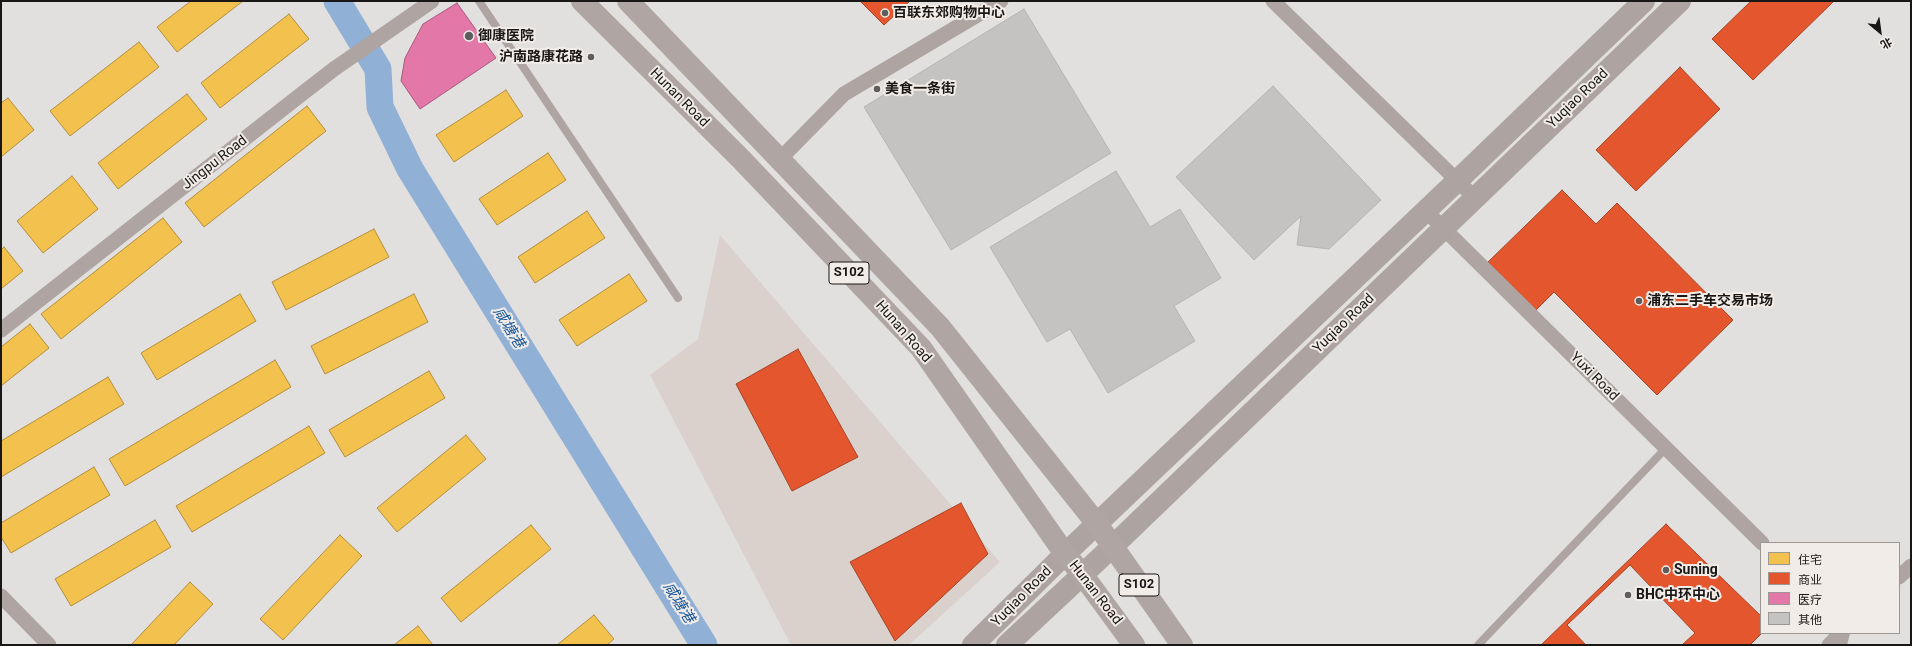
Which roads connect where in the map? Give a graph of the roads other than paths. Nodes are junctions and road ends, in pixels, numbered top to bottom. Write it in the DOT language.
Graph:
graph roads {
  1 [pos="432,1"];
  2 [pos="479,1"];
  3 [pos="582,1"];
  4 [pos="628,1"];
  5 [pos="1001,1"];
  6 [pos="1273,1"];
  7 [pos="1644,1"];
  8 [pos="1680,1"];
  9 [pos="780,159"];
  10 [pos="1457,181"];
  11 [pos="1475,198"];
  12 [pos="1425,210"];
  13 [pos="1444,229"];
  14 [pos="678,298"];
  15 [pos="1,330"];
  16 [pos="1666,448"];
  17 [pos="1097,524"];
  18 [pos="1761,542"];
  19 [pos="1112,547"];
  20 [pos="1065,554"];
  21 [pos="1911,566"];
  22 [pos="1082,574"];
  23 [pos="1900,576"];
  24 [pos="1,596"];
  25 [pos="1840,634"];
  26 [pos="1846,634"];
  27 [pos="49,645"];
  28 [pos="974,645"];
  29 [pos="1007,645"];
  30 [pos="1134,645"];
  31 [pos="1182,645"];
  32 [pos="1478,645"];
  33 [pos="1829,645"];
  34 [pos="1843,645"];
  1 -- 15 [label="street, Jingpu Road"];
  2 -- 14 [label="lane"];
  3 -- 20 [label="main road, Hunan Road / S102"];
  4 -- 9 [label="main road, Hunan Road / S102"];
  5 -- 9 [label="street"];
  6 -- 10 [label="street"];
  7 -- 10 [label="main road, Yuqiao Road"];
  8 -- 11 [label="main road, Yuqiao Road"];
  9 -- 17 [label="main road, Hunan Road / S102"];
  10 -- 11 [label="street"];
  10 -- 12 [label="main road, Yuqiao Road"];
  11 -- 13 [label="main road, Yuqiao Road"];
  12 -- 13 [label="street, Yuxi Road"];
  12 -- 17 [label="main road, Yuqiao Road"];
  13 -- 16 [label="street, Yuxi Road"];
  13 -- 19 [label="main road, Yuqiao Road"];
  16 -- 18 [label="street, Yuxi Road"];
  16 -- 32 [label="lane"];
  17 -- 19 [label="main road, Hunan Road / S102"];
  17 -- 20 [label="main road, Yuqiao Road"];
  19 -- 22 [label="main road, Yuqiao Road"];
  19 -- 31 [label="main road, Hunan Road / S102"];
  20 -- 22 [label="main road, Hunan Road / S102"];
  20 -- 28 [label="main road, Yuqiao Road"];
  21 -- 23 [label="street"];
  22 -- 29 [label="main road, Yuqiao Road"];
  22 -- 30 [label="main road, Hunan Road / S102"];
  24 -- 27 [label="street"];
  25 -- 33 [label="street"];
  26 -- 34 [label="lane"];
}
